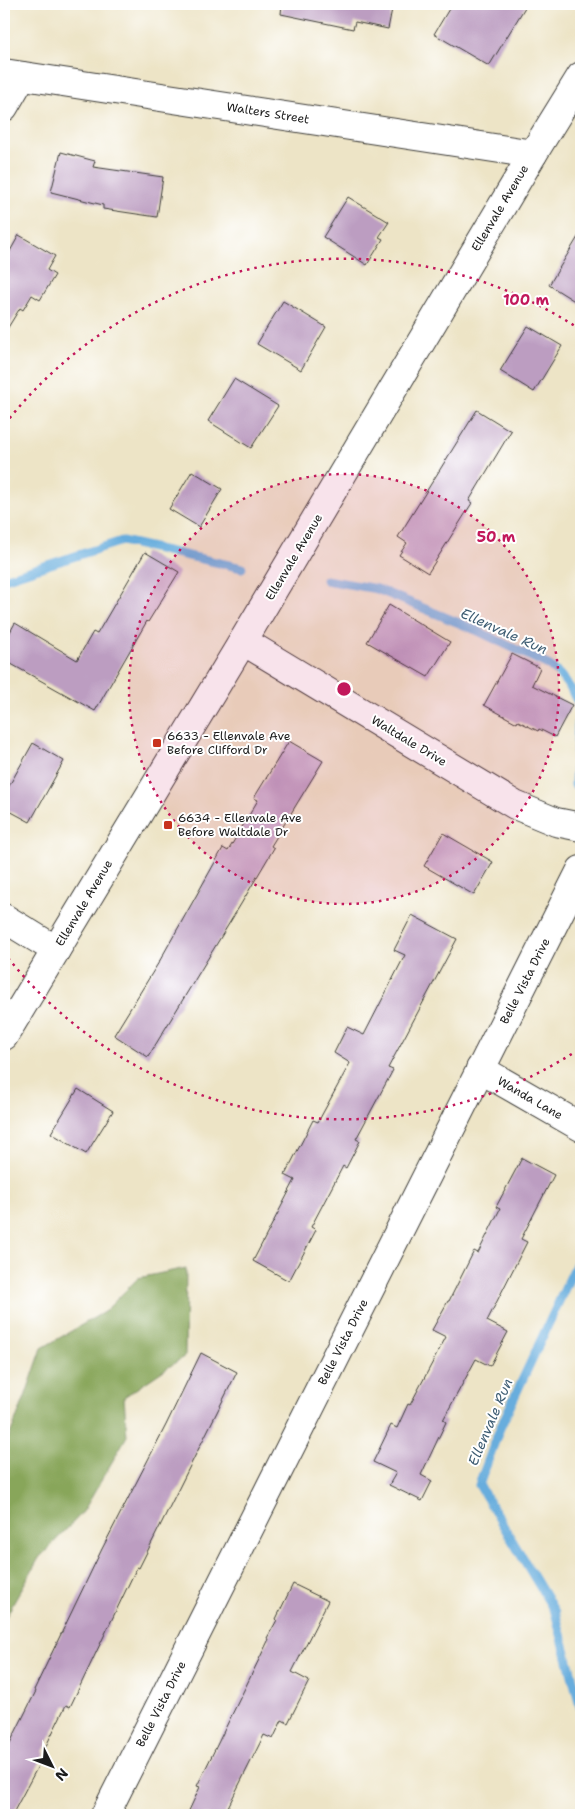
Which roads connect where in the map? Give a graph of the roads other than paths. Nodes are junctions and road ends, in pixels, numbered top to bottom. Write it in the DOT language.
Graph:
graph roads {
  1 [pos="13,74"];
  2 [pos="581,76"];
  3 [pos="4,107"];
  4 [pos="533,154"];
  5 [pos="243,642"];
  6 [pos="581,826"];
  7 [pos="581,870"];
  8 [pos="4,918"];
  9 [pos="56,950"];
  10 [pos="4,1036"];
  11 [pos="480,1069"];
  12 [pos="581,1127"];
  13 [pos="105,1815"];
  1 -- 3 [label="street"];
  1 -- 4 [label="street, Walters Street"];
  2 -- 4 [label="street, Ellenvale Avenue"];
  4 -- 5 [label="street, Ellenvale Avenue"];
  5 -- 6 [label="street, Waltdale Drive"];
  5 -- 9 [label="street, Ellenvale Avenue"];
  7 -- 11 [label="street, Belle Vista Drive"];
  8 -- 9 [label="street"];
  9 -- 10 [label="street, Ellenvale Avenue"];
  11 -- 12 [label="street, Wanda Lane"];
  11 -- 13 [label="street, Belle Vista Drive"];
}
